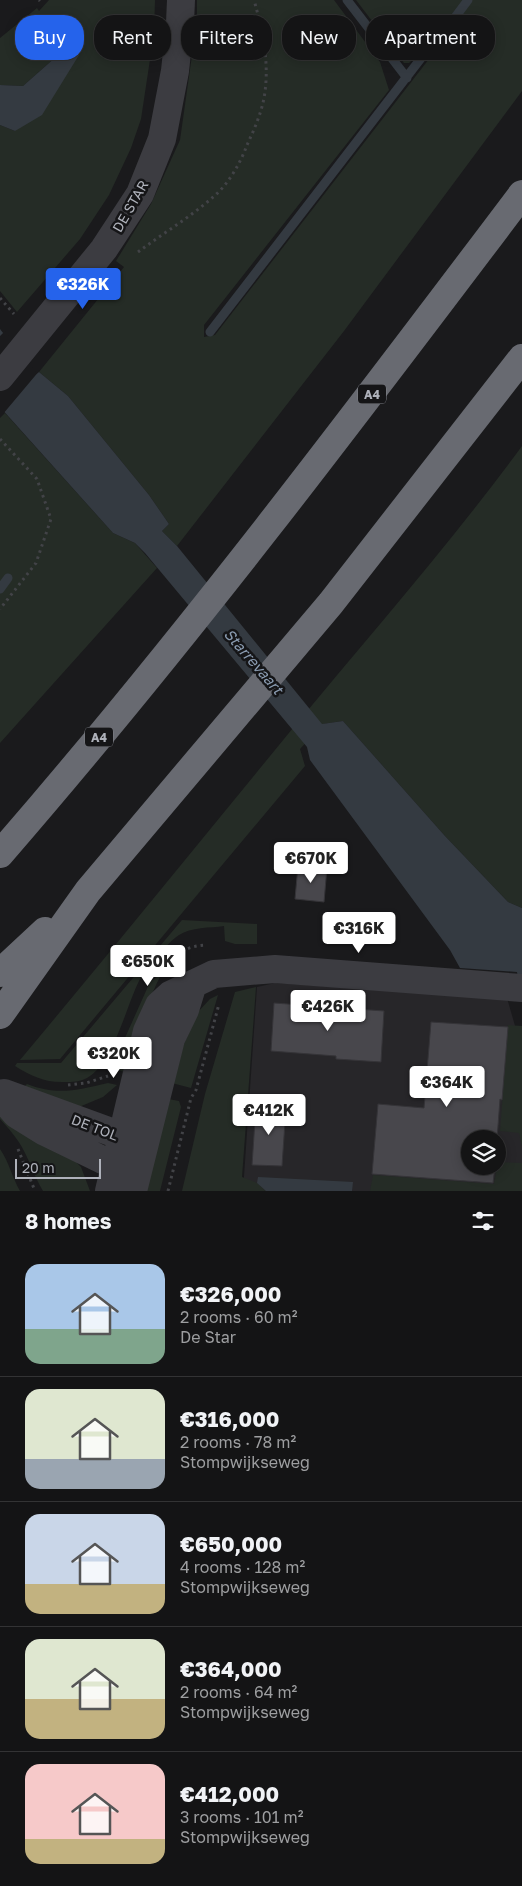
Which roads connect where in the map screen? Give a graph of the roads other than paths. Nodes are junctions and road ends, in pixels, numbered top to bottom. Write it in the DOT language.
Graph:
graph roads {
  1 [pos="181,0"];
  2 [pos="522,194"];
  3 [pos="522,358"];
  4 [pos="0,377"];
  5 [pos="0,854"];
  6 [pos="88,891"];
  7 [pos="0,973"];
  8 [pos="193,984"];
  9 [pos="517,988"];
  10 [pos="0,1015"];
  11 [pos="0,1091"];
  12 [pos="0,1095"];
  13 [pos="122,1136"];
  14 [pos="122,1172"];
  15 [pos="133,1191"];
  1 -- 4 [label="street, DE STAR"];
  2 -- 5 [label="highway, A4"];
  3 -- 6 [label="highway"];
  6 -- 7 [label="highway"];
  6 -- 10 [label="highway"];
  8 -- 9 [label="street"];
  8 -- 13 [label="street"];
  8 -- 14 [label="street"];
  11 -- 13 [label="street, DE TOL"];
  12 -- 14 [label="street, DE TOL"];
  13 -- 14 [label="street, DE TOL"];
  14 -- 15 [label="street"];
}
